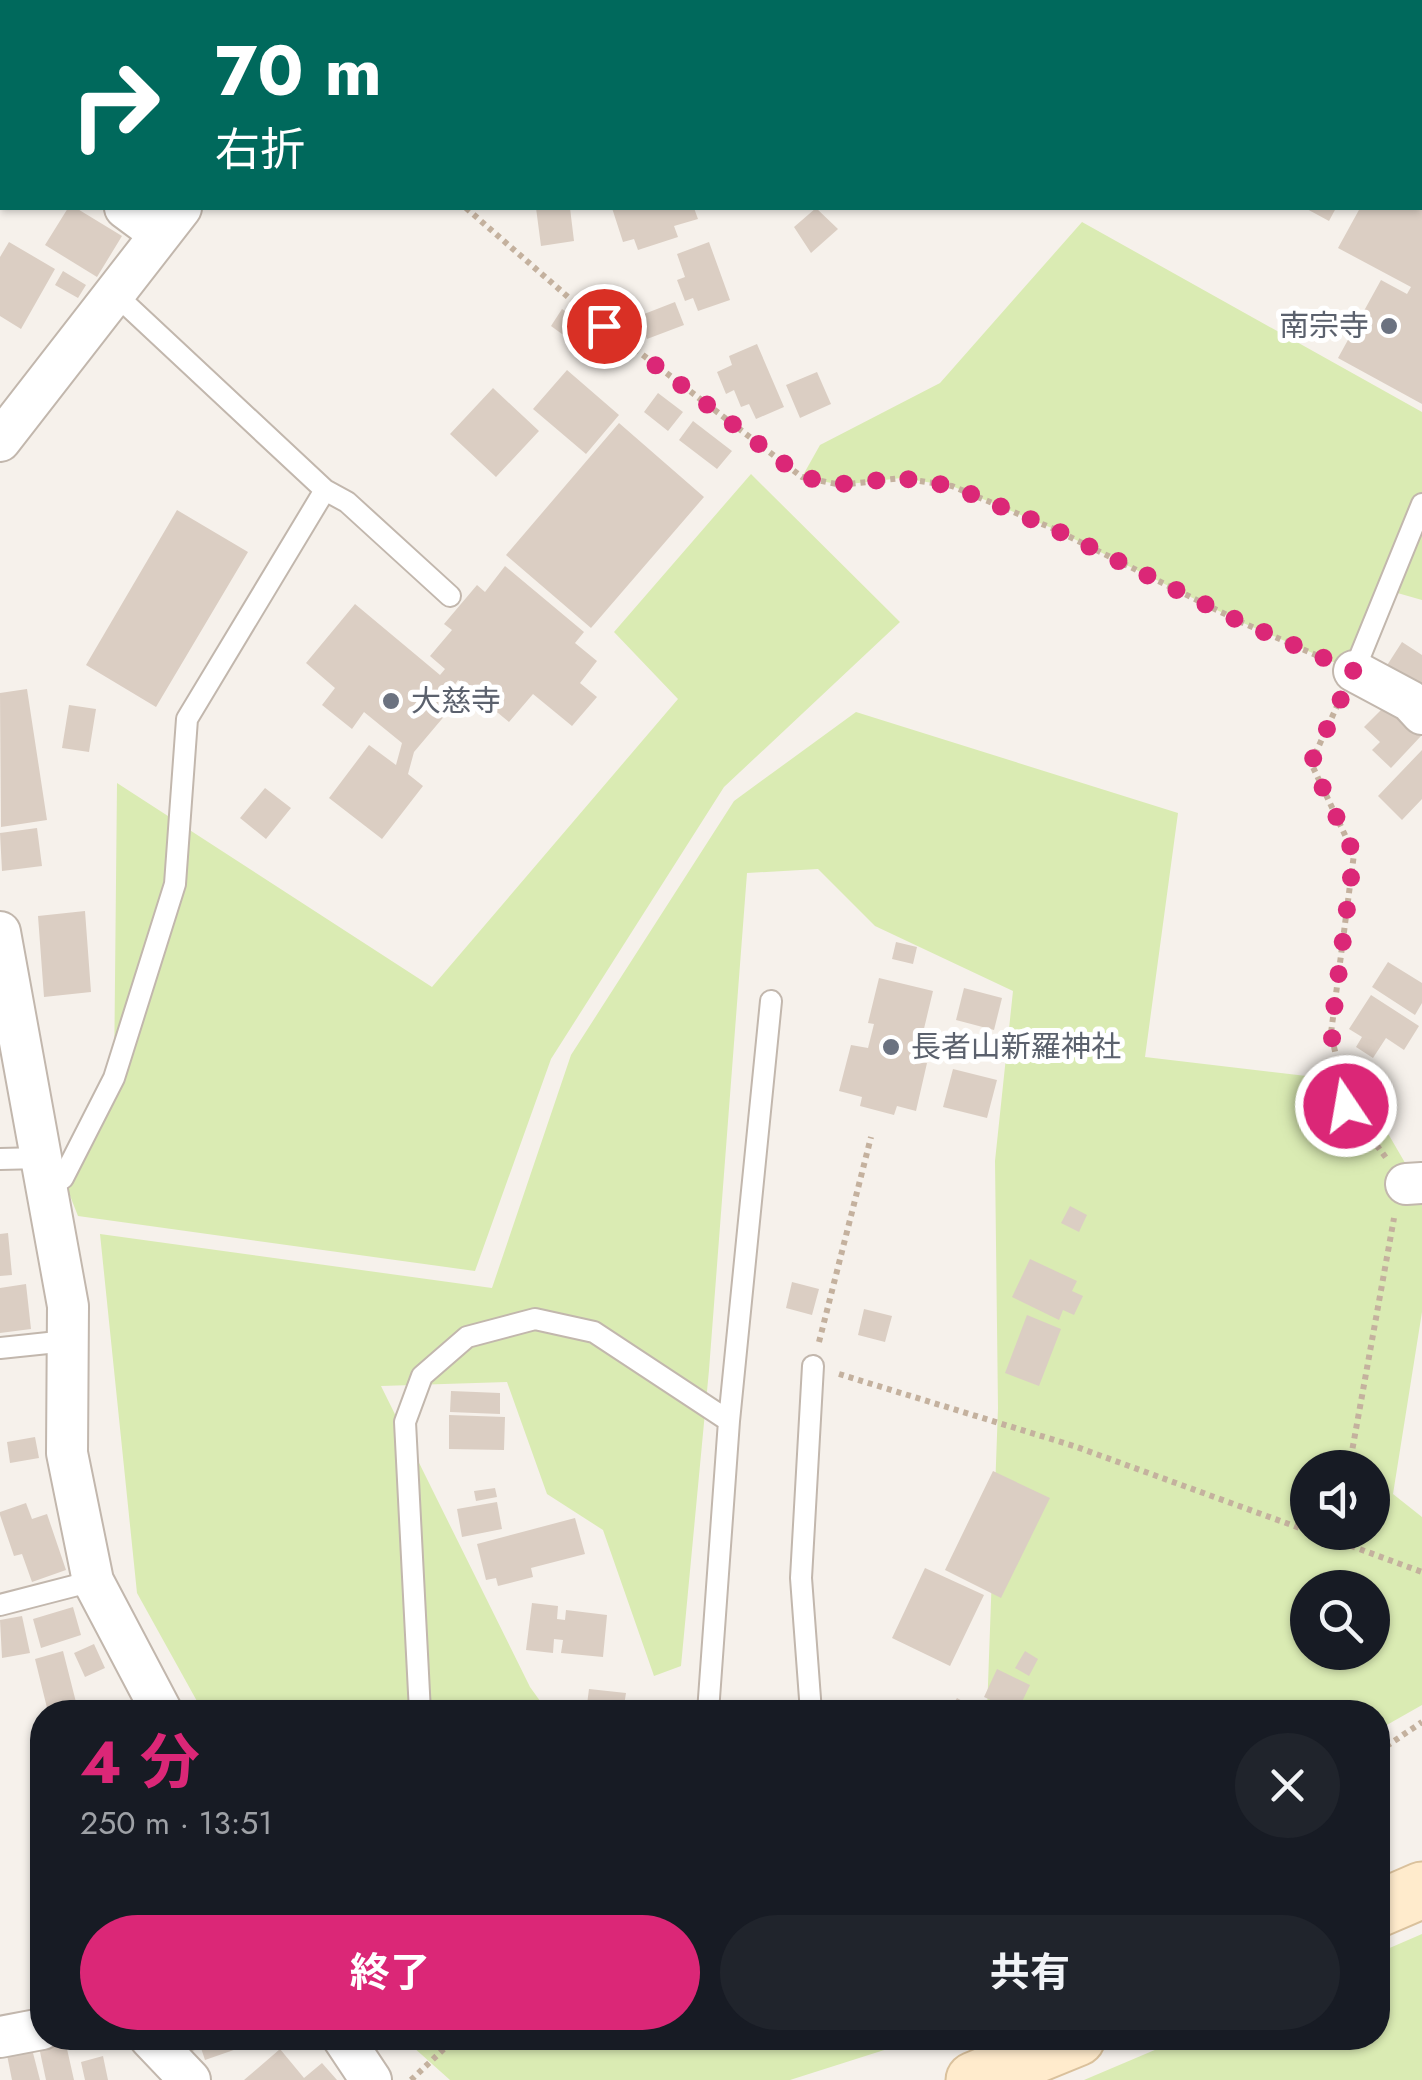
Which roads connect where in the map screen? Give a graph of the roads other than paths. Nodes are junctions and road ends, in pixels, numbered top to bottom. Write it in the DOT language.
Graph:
graph roads {
  1 [pos="132,210"];
  2 [pos="170,221"];
  3 [pos="114,293"];
  4 [pos="0,441"];
  5 [pos="325,490"];
  6 [pos="1422,504"];
  7 [pos="450,596"];
  8 [pos="1354,671"];
  9 [pos="1422,714"];
  10 [pos="0,932"];
  11 [pos="6,994"];
  12 [pos="771,1000"];
  13 [pos="0,1159"];
  14 [pos="44,1174"];
  15 [pos="67,1341"];
  16 [pos="0,1348"];
  17 [pos="813,1366"];
  18 [pos="729,1421"];
  19 [pos="93,1580"];
  20 [pos="0,1605"];
  21 [pos="156,1700"];
  22 [pos="419,1700"];
  23 [pos="709,1700"];
  24 [pos="810,1700"];
  25 [pos="1422,1890"];
  26 [pos="1390,1904"];
  27 [pos="30,2031"];
  28 [pos="0,2037"];
  29 [pos="161,2050"];
  30 [pos="351,2050"];
  31 [pos="1050,2050"];
  32 [pos="992,2076"];
  33 [pos="190,2080"];
  34 [pos="371,2080"];
  1 -- 2 [label="street"];
  2 -- 3 [label="street"];
  3 -- 4 [label="street"];
  3 -- 5 [label="lane"];
  5 -- 7 [label="lane"];
  5 -- 14 [label="lane"];
  6 -- 8 [label="lane"];
  8 -- 9 [label="street"];
  10 -- 11 [label="street"];
  11 -- 14 [label="street"];
  12 -- 18 [label="lane"];
  13 -- 14 [label="lane"];
  14 -- 15 [label="street"];
  15 -- 16 [label="lane"];
  15 -- 19 [label="street"];
  17 -- 24 [label="lane"];
  18 -- 22 [label="lane"];
  18 -- 23 [label="lane"];
  19 -- 20 [label="lane"];
  19 -- 21 [label="street"];
  25 -- 26 [label="street"];
  27 -- 28 [label="street"];
  29 -- 33 [label="street"];
  30 -- 34 [label="street"];
  31 -- 32 [label="street"];
}
